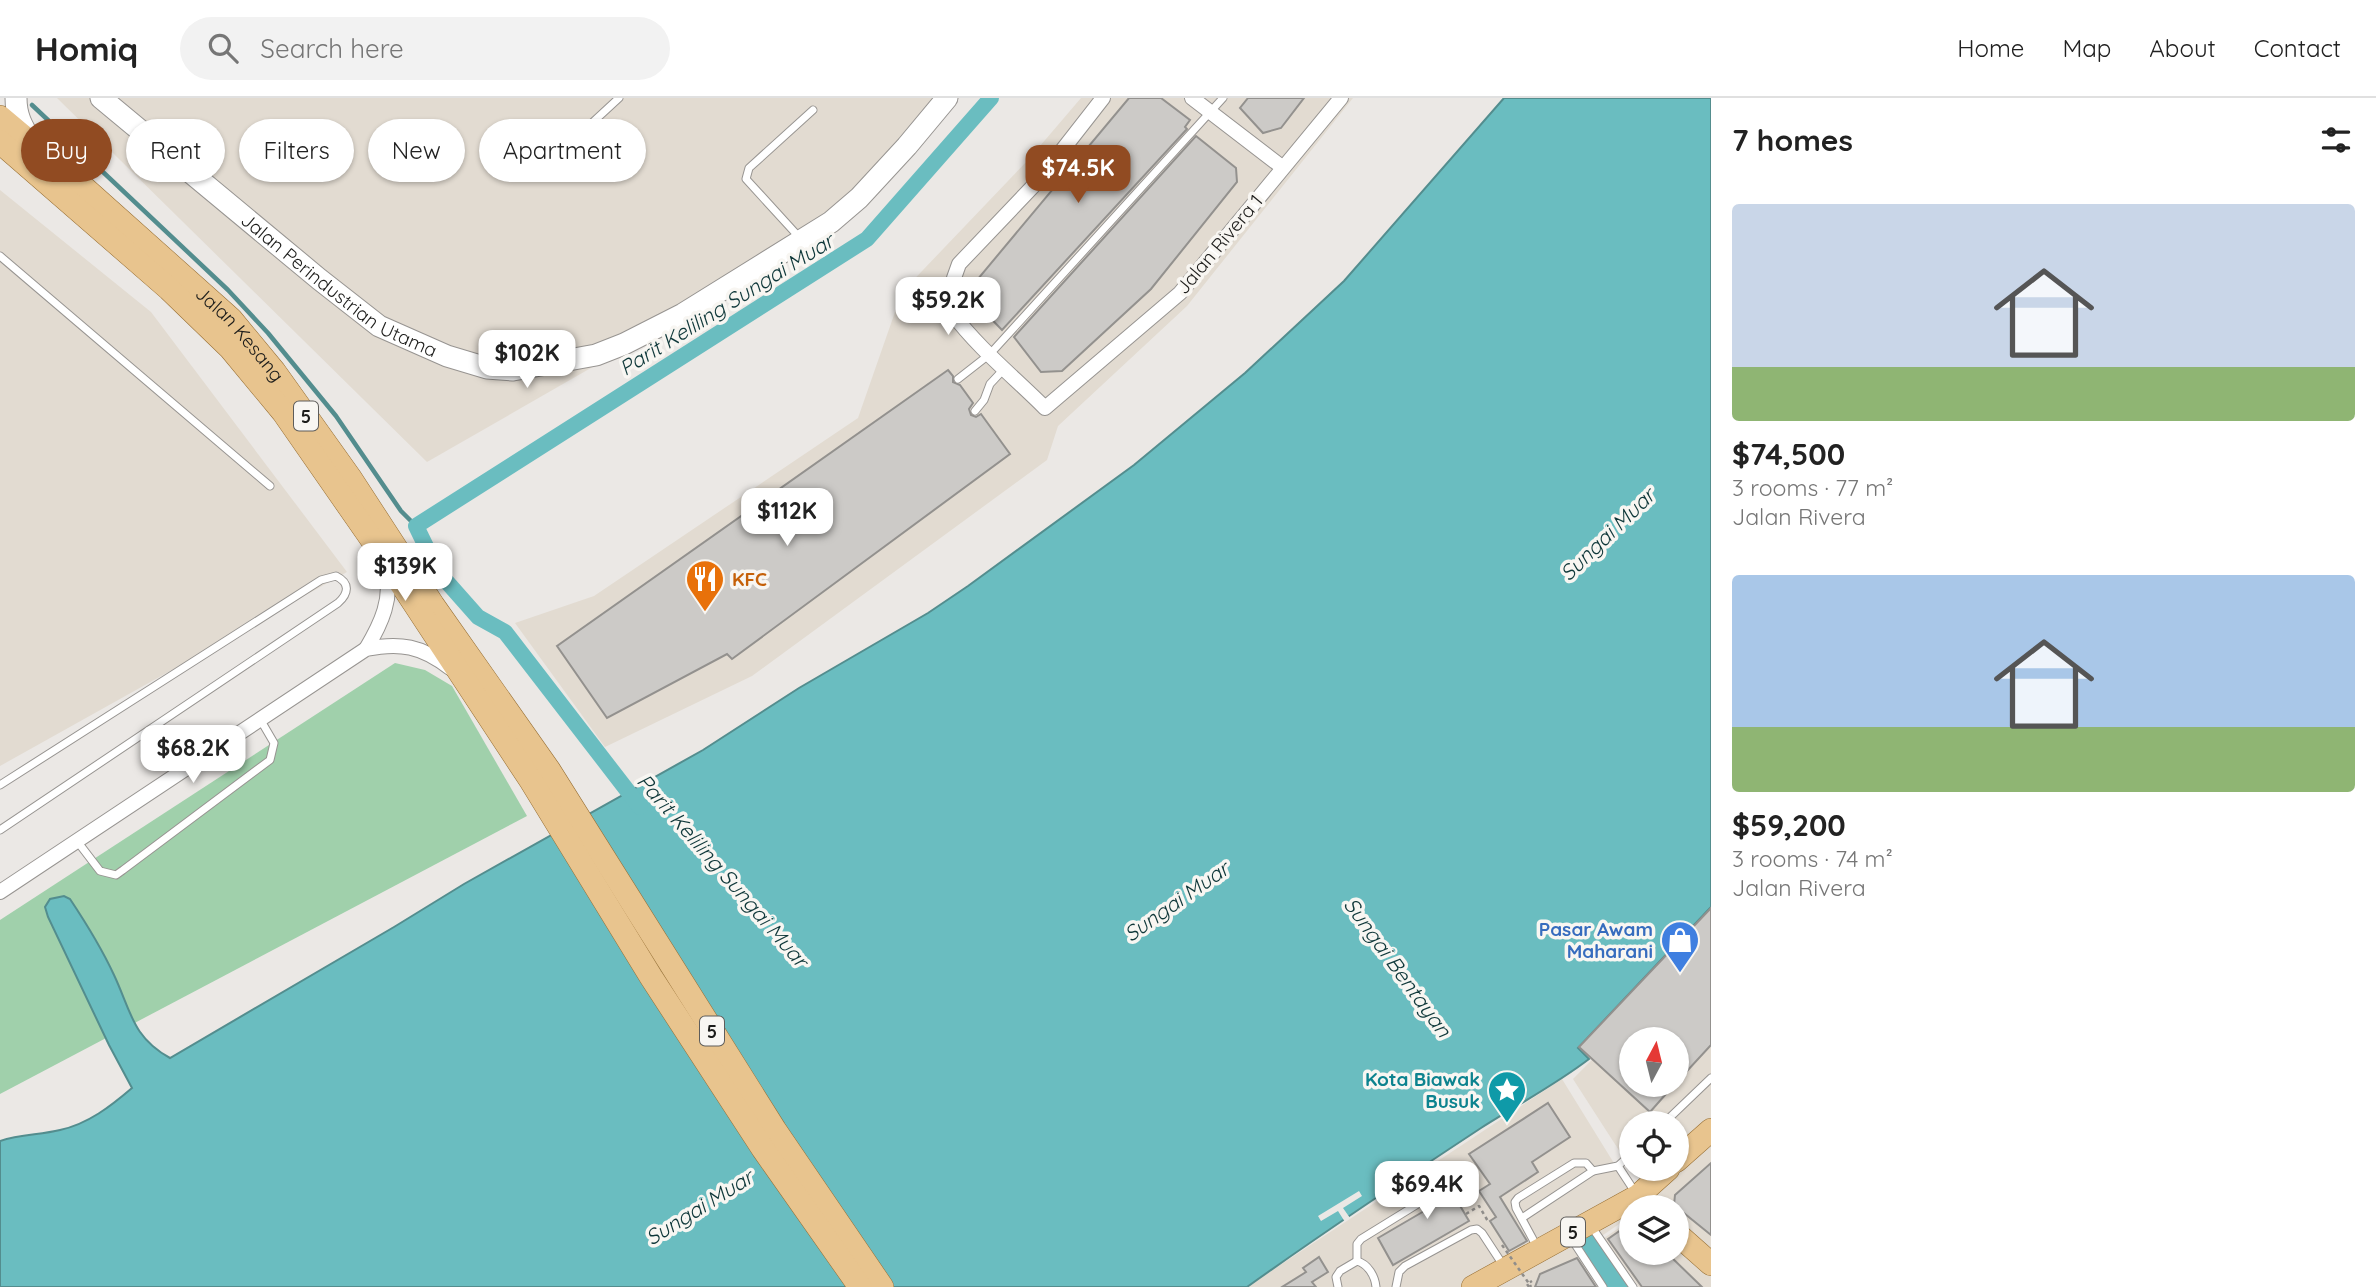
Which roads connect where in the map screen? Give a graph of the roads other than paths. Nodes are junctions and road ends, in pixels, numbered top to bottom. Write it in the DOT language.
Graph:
graph roads {
  1 [pos="16,98"];
  2 [pos="101,98"];
  3 [pos="619,98"];
  4 [pos="947,98"];
  5 [pos="1103,98"];
  6 [pos="1192,98"];
  7 [pos="1223,98"];
  8 [pos="1341,98"];
  9 [pos="813,110"];
  10 [pos="1209,112"];
  11 [pos="0,117"];
  12 [pos="596,119"];
  13 [pos="21,125"];
  14 [pos="21,135"];
  15 [pos="0,142"];
  16 [pos="1282,167"];
  17 [pos="77,182"];
  18 [pos="802,240"];
  19 [pos="0,256"];
  20 [pos="990,354"];
  21 [pos="1005,368"];
  22 [pos="958,379"];
  23 [pos="975,411"];
  24 [pos="271,486"];
  25 [pos="379,550"];
  26 [pos="366,649"];
  27 [pos="459,675"];
  28 [pos="260,719"];
  29 [pos="540,775"];
  30 [pos="0,785"];
  31 [pos="0,830"];
  32 [pos="76,841"];
  33 [pos="0,892"];
  34 [pos="1711,1078"];
  35 [pos="1677,1111"];
  36 [pos="1711,1130"];
  37 [pos="1689,1149"];
  38 [pos="1618,1166"];
  39 [pos="1593,1171"];
  40 [pos="1639,1195"];
  41 [pos="1429,1197"];
  42 [pos="1619,1211"];
  43 [pos="1522,1218"];
  44 [pos="1589,1222"];
  45 [pos="1569,1234"];
  46 [pos="1689,1243"];
  47 [pos="1539,1250"];
  48 [pos="1704,1254"];
  49 [pos="1357,1261"];
  50 [pos="1505,1269"];
  51 [pos="860,1287"];
  52 [pos="882,1287"];
  53 [pos="1338,1287"];
  54 [pos="1376,1287"];
  55 [pos="1396,1287"];
  56 [pos="1473,1287"];
  57 [pos="1603,1287"];
  58 [pos="1633,1287"];
  1 -- 13 [label="street"];
  2 -- 18 [label="street, Jalan Perindustrian Utama"];
  3 -- 12 [label="lane"];
  4 -- 18 [label="street, Jalan Perindustrian Utama"];
  5 -- 20 [label="street, Jalan Rivera 1"];
  6 -- 10 [label="street"];
  7 -- 10 [label="lane"];
  8 -- 16 [label="street, Jalan Rivera 1"];
  9 -- 18 [label="lane"];
  10 -- 16 [label="street"];
  10 -- 20 [label="lane"];
  11 -- 14 [label="main road, Jalan Kesang / 5"];
  15 -- 25 [label="main road, Jalan Kesang / 5"];
  16 -- 21 [label="street, Jalan Rivera 1"];
  17 -- 29 [label="main road, Jalan Kesang / 5"];
  19 -- 24 [label="lane"];
  20 -- 21 [label="street, Jalan Rivera 1"];
  20 -- 22 [label="lane"];
  21 -- 23 [label="lane"];
  25 -- 26 [label="street"];
  25 -- 27 [label="main road, Jalan Kesang / 5"];
  26 -- 27 [label="street"];
  26 -- 28 [label="street"];
  27 -- 29 [label="main road, Jalan Kesang / 5"];
  28 -- 32 [label="street"];
  28 -- 32 [label="lane"];
  29 -- 51 [label="main road, 5"];
  29 -- 52 [label="main road, 5"];
  30 -- 31 [label="lane"];
  32 -- 33 [label="street"];
  34 -- 35 [label="lane"];
  36 -- 37 [label="main road"];
  38 -- 39 [label="lane"];
  38 -- 40 [label="lane"];
  39 -- 43 [label="lane"];
  39 -- 43 [label="lane"];
  41 -- 49 [label="lane"];
  42 -- 44 [label="main road, 5"];
  43 -- 47 [label="lane"];
  44 -- 45 [label="main road, 5"];
  44 -- 58 [label="lane"];
  45 -- 47 [label="main road, 5"];
  45 -- 57 [label="lane"];
  46 -- 48 [label="main road"];
  47 -- 50 [label="main road, 5"];
  49 -- 53 [label="lane"];
  49 -- 54 [label="lane"];
  50 -- 55 [label="lane"];
  50 -- 56 [label="main road, 5"];
}
